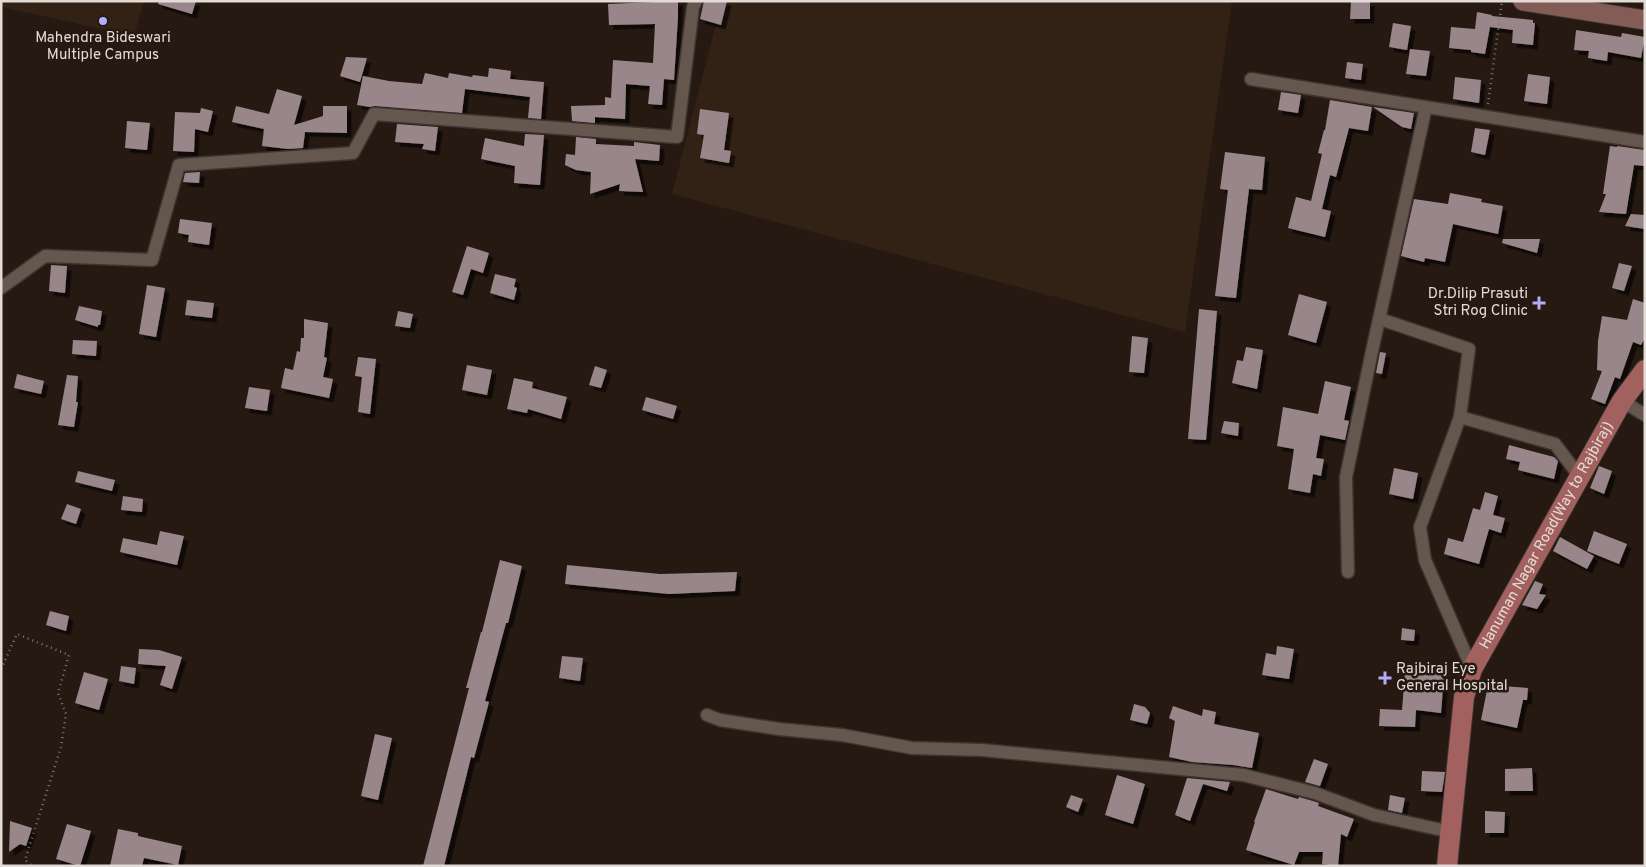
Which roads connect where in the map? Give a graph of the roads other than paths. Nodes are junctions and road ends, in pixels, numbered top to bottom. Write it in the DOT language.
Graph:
graph roads {
  1 [pos="696,1"];
  2 [pos="1523,1"];
  3 [pos="1645,20"];
  4 [pos="1252,79"];
  5 [pos="1426,107"];
  6 [pos="1645,142"];
  7 [pos="1,288"];
  8 [pos="1380,319"];
  9 [pos="1645,370"];
  10 [pos="1622,401"];
  11 [pos="1645,415"];
  12 [pos="1460,417"];
  13 [pos="1580,477"];
  14 [pos="1348,572"];
  15 [pos="1472,669"];
  16 [pos="707,715"];
  17 [pos="1450,832"];
  18 [pos="1447,866"];
  1 -- 7 [label="street"];
  2 -- 3 [label="main road"];
  4 -- 5 [label="street"];
  5 -- 6 [label="street"];
  5 -- 8 [label="street"];
  8 -- 12 [label="street"];
  8 -- 14 [label="street"];
  9 -- 10 [label="main road, Hanuman Nagar Road(Way to Rajbiraj)"];
  10 -- 11 [label="street"];
  10 -- 13 [label="main road, Hanuman Nagar Road(Way to Rajbiraj)"];
  12 -- 13 [label="street"];
  12 -- 15 [label="street"];
  13 -- 15 [label="main road, Hanuman Nagar Road(Way to Rajbiraj)"];
  15 -- 17 [label="main road, Hanuman Nagar Road(Way to Rajbiraj)"];
  16 -- 17 [label="street"];
  17 -- 18 [label="main road, Hanuman Nagar Road(Way to Rajbiraj)"];
}
